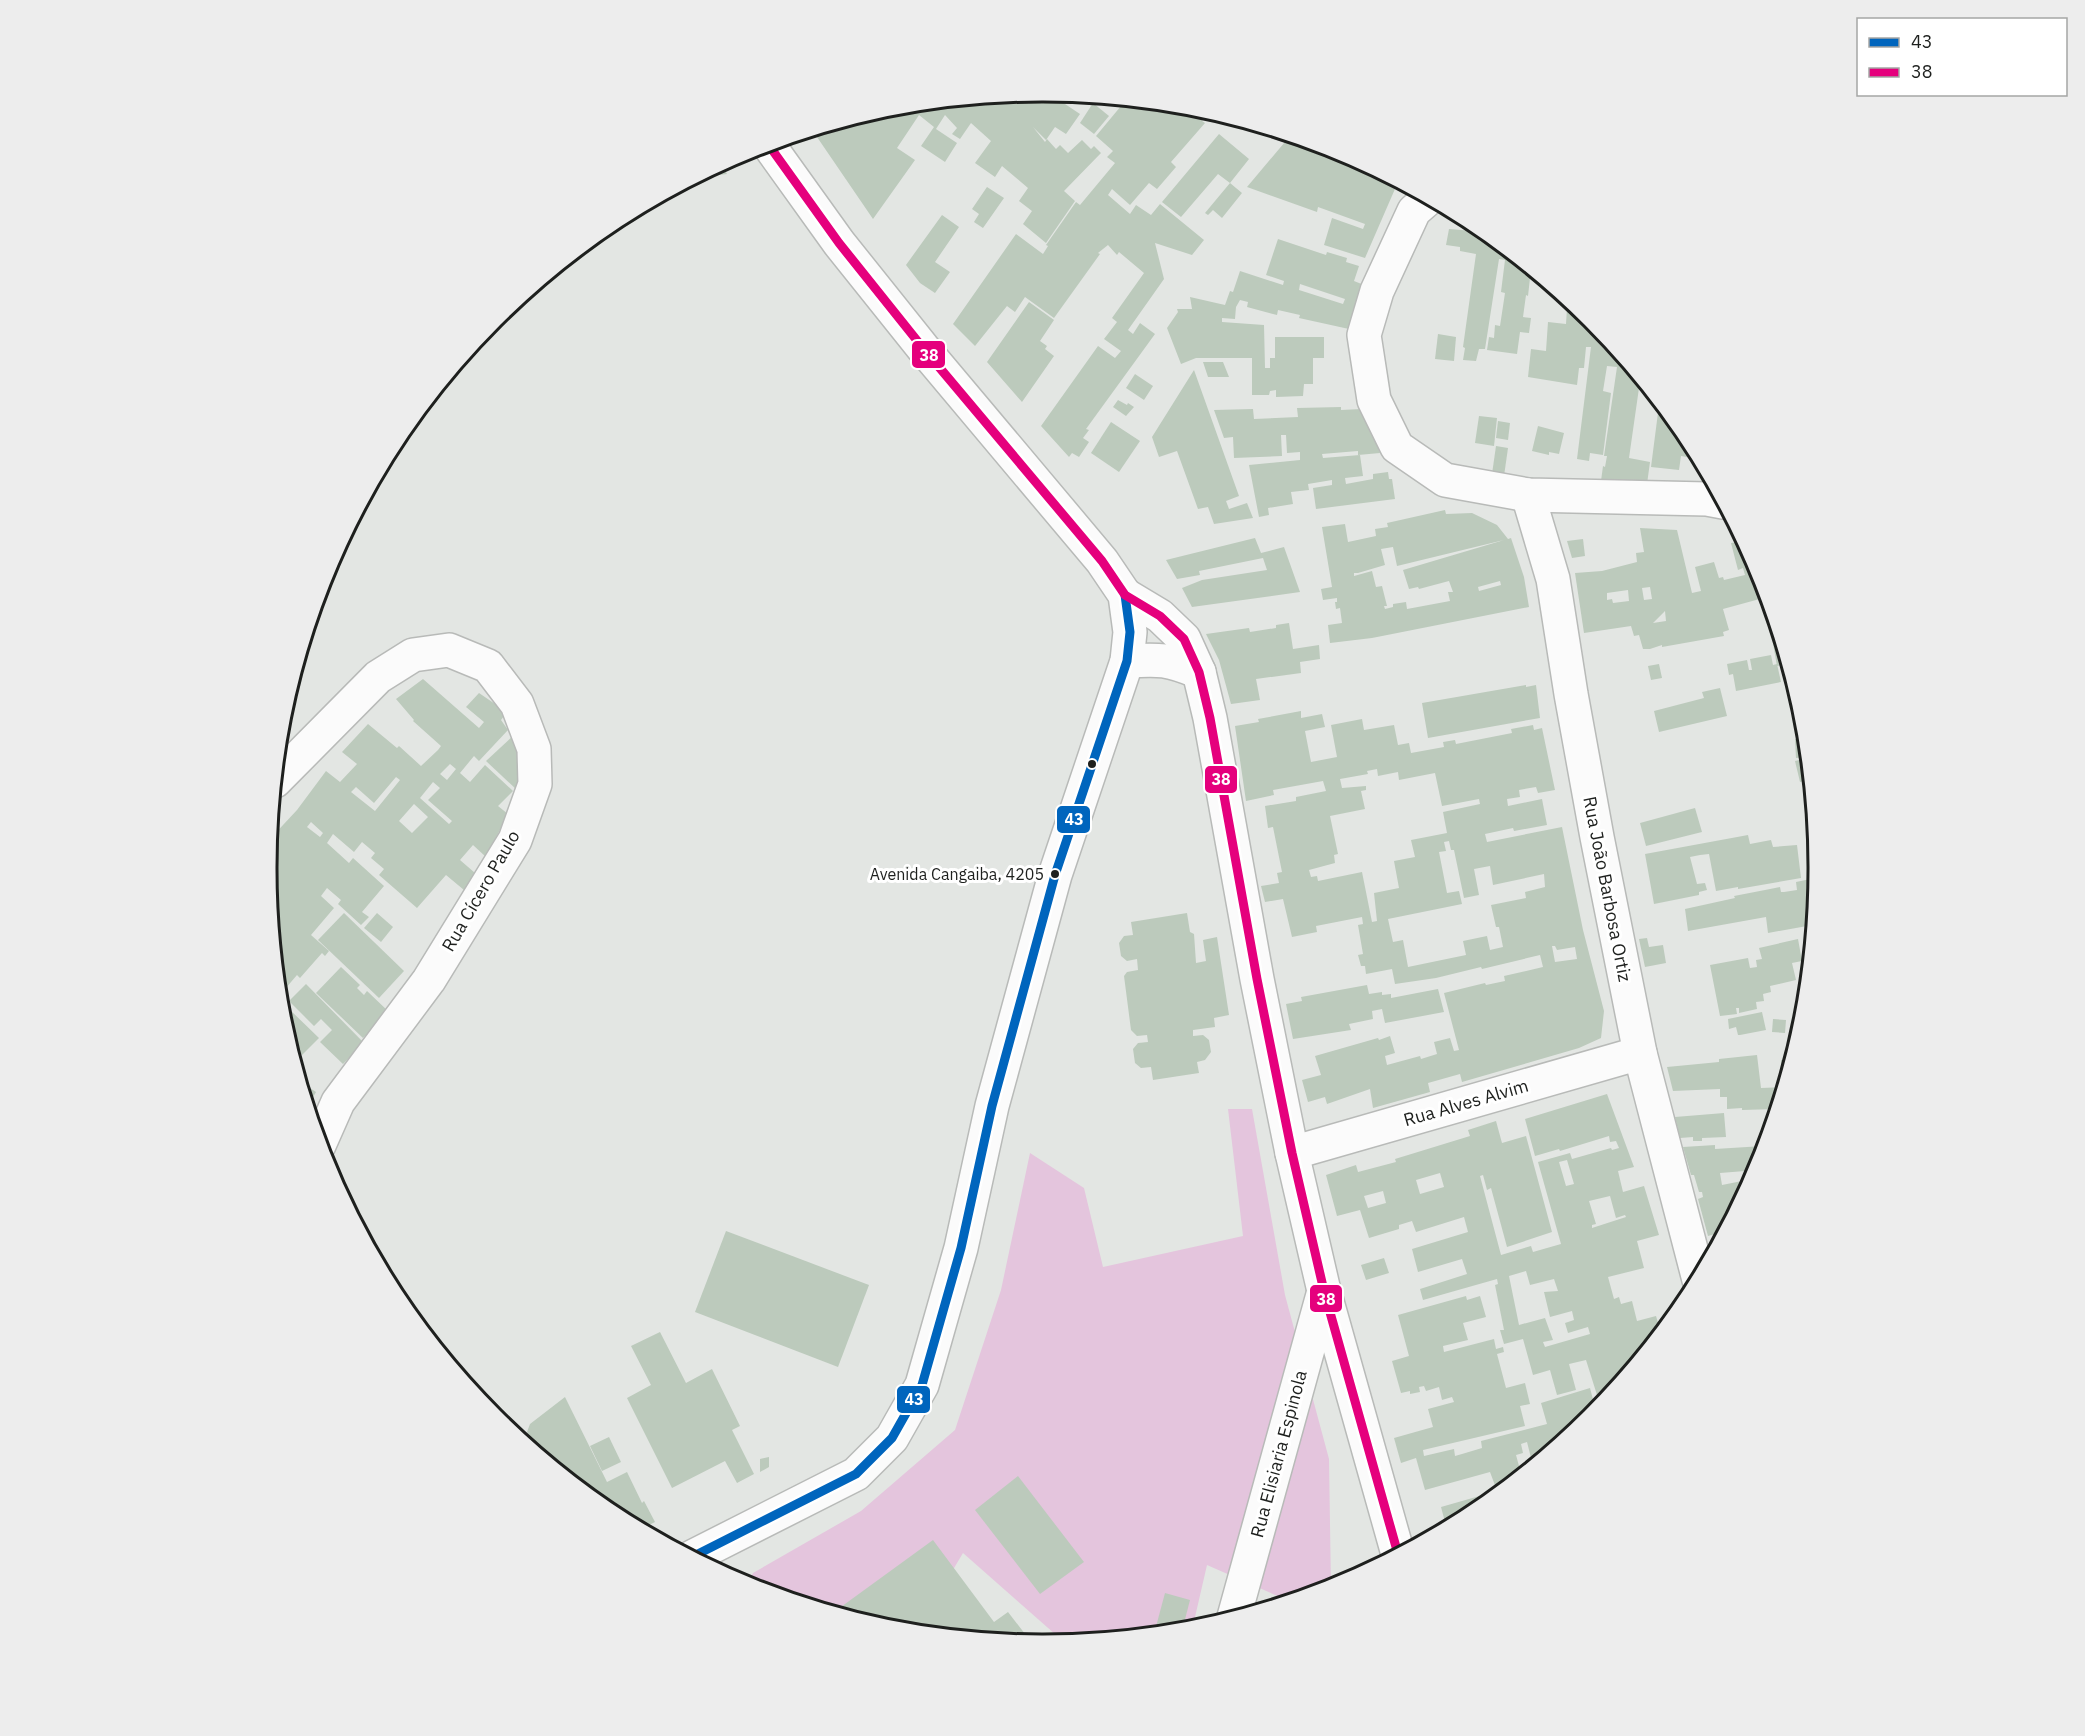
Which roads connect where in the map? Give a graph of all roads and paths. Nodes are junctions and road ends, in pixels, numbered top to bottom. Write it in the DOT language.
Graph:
graph roads {
  1 [pos="773,151"];
  2 [pos="1423,203"];
  3 [pos="1528,495"];
  4 [pos="1714,500"];
  5 [pos="1125,595"];
  6 [pos="1127,661"];
  7 [pos="1199,672"];
  8 [pos="282,773"];
  9 [pos="1640,1053"];
  10 [pos="324,1133"];
  11 [pos="1292,1152"];
  12 [pos="1696,1267"];
  13 [pos="1324,1291"];
  14 [pos="1396,1547"];
  15 [pos="700,1553"];
  16 [pos="1236,1609"];
  1 -- 5 [label="street"];
  2 -- 3 [label="street"];
  3 -- 4 [label="street"];
  3 -- 9 [label="street, Rua João Barbosa Ortiz"];
  5 -- 6 [label="street"];
  5 -- 7 [label="street"];
  6 -- 7 [label="street"];
  6 -- 15 [label="street"];
  7 -- 11 [label="street"];
  8 -- 10 [label="street, Rua Cícero Paulo"];
  9 -- 11 [label="street, Rua Alves Alvim"];
  9 -- 12 [label="street, Rua João Barbosa Ortiz"];
  11 -- 13 [label="street"];
  13 -- 14 [label="street"];
  13 -- 16 [label="street, Rua Elisiaria Espinola"];
}
